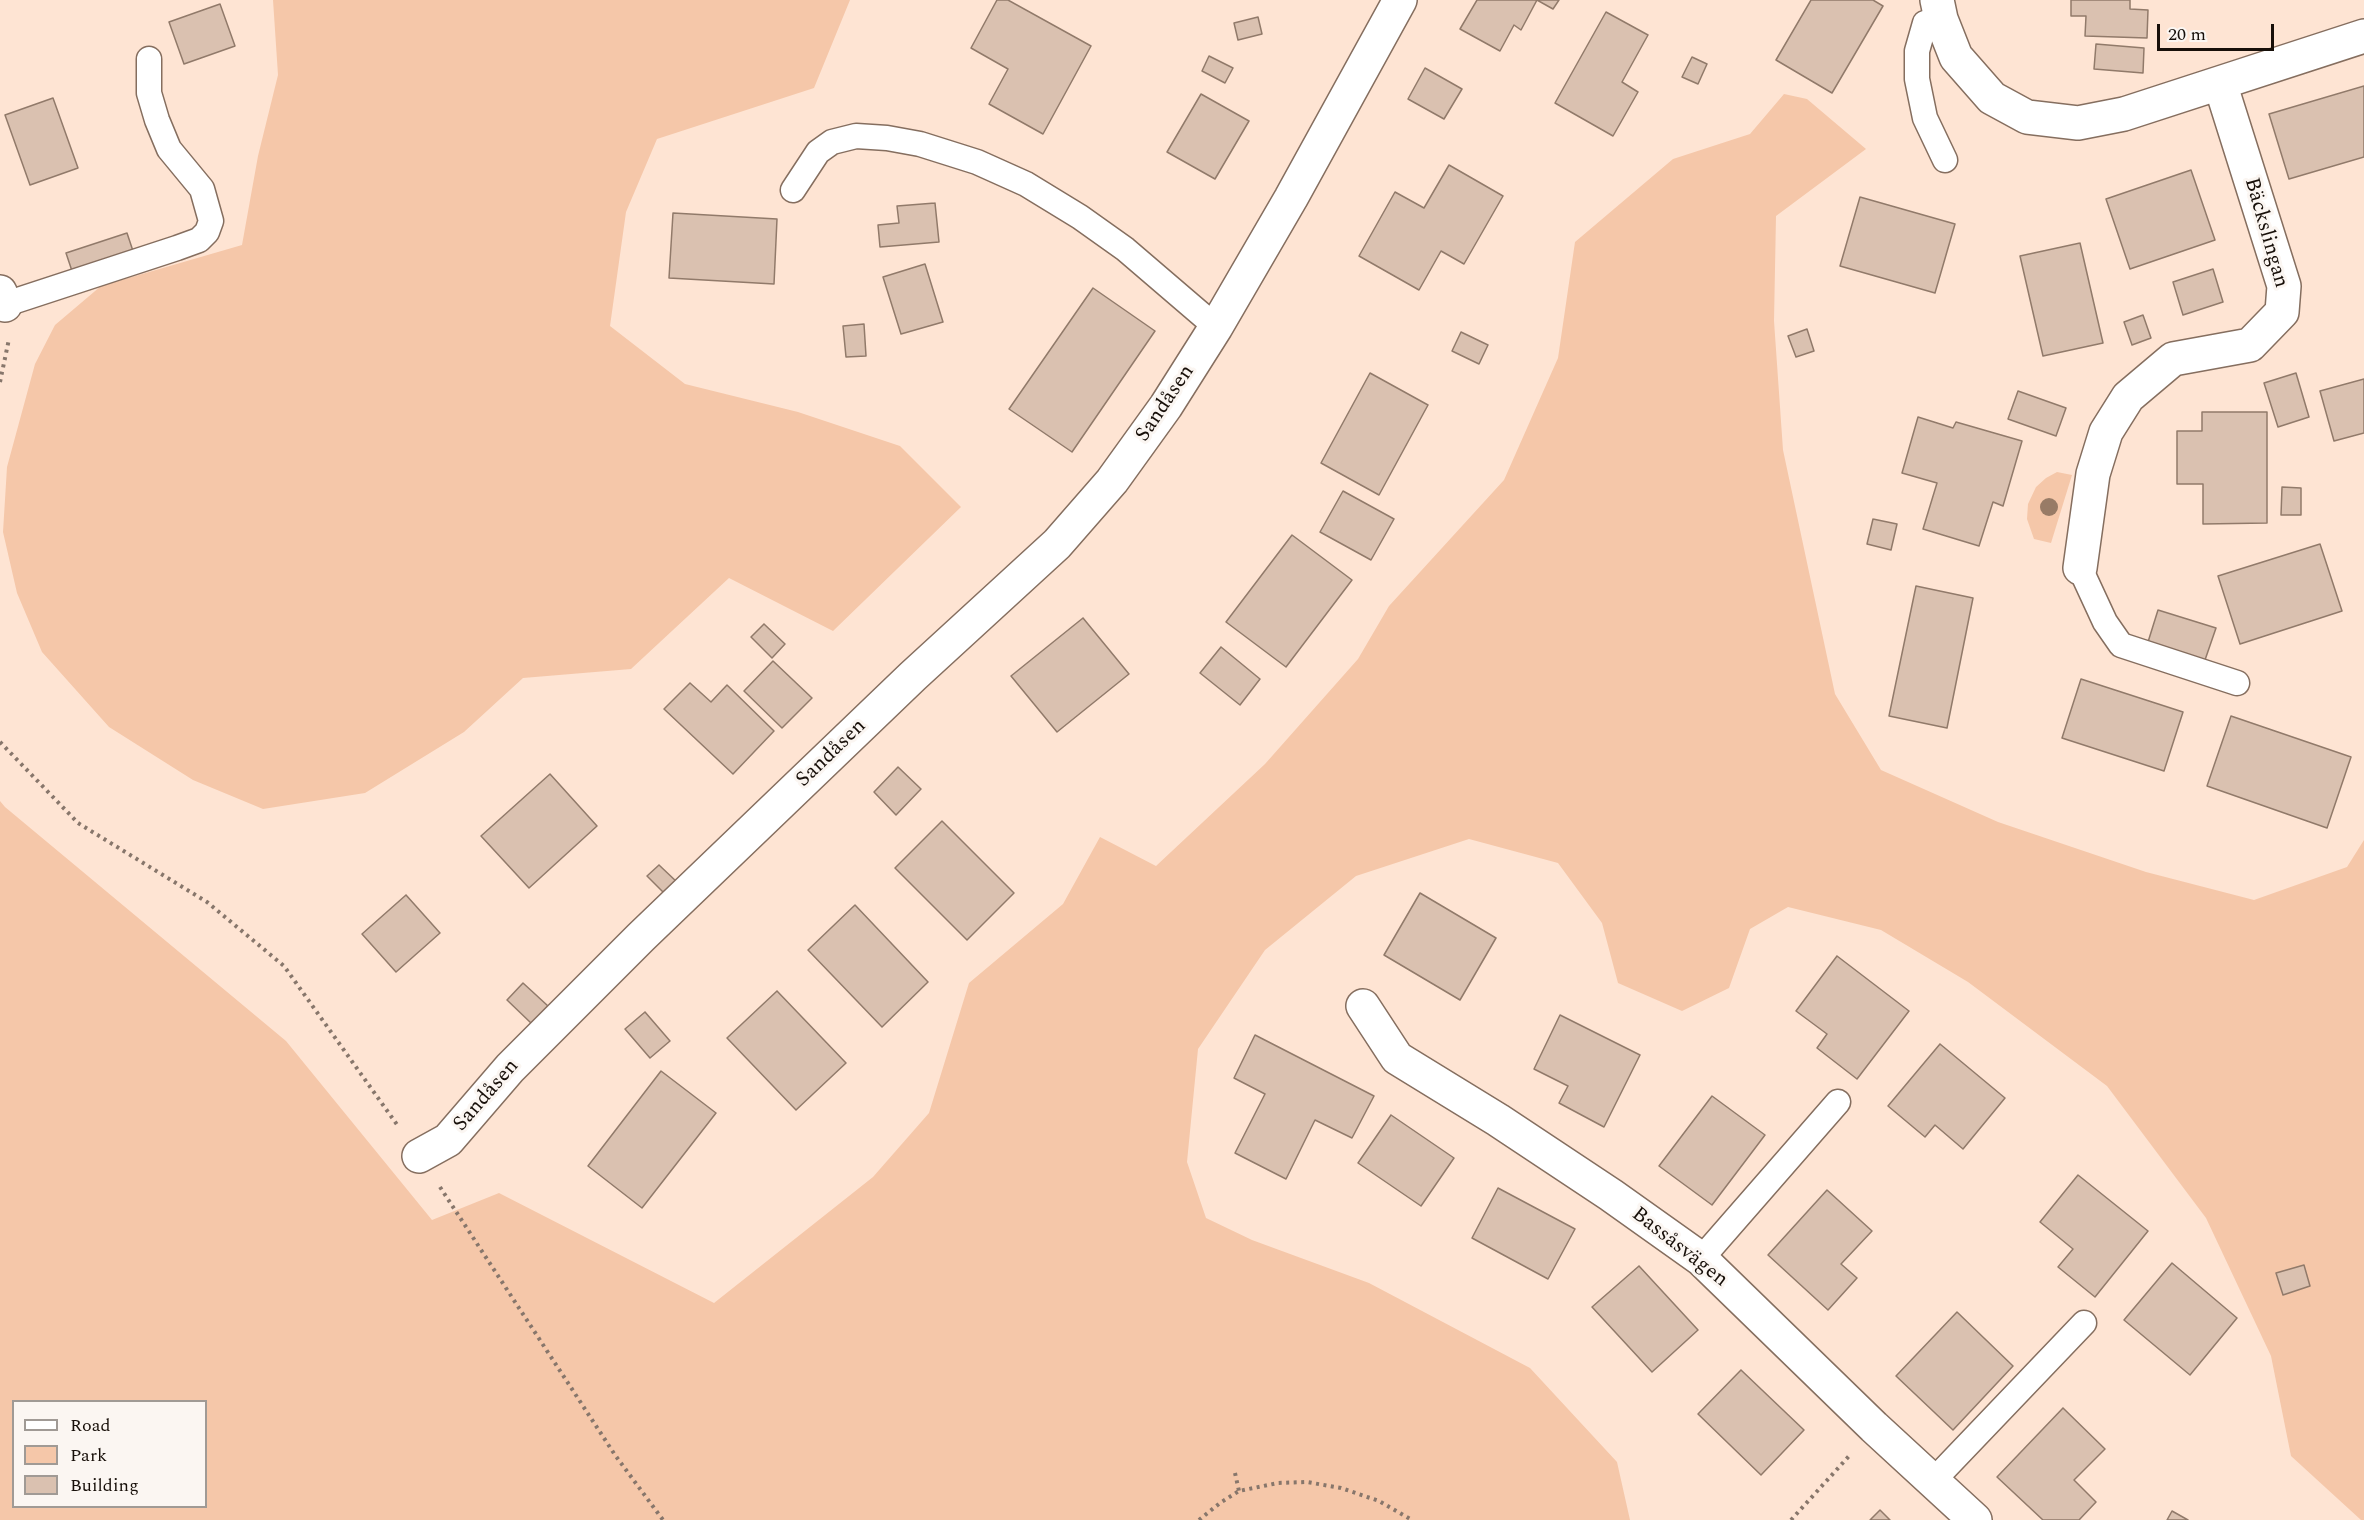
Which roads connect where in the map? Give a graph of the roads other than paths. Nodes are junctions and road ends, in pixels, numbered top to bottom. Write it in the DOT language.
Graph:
graph roads {
  1 [pos="1400,0"];
  2 [pos="1939,9"];
  3 [pos="2364,36"];
  4 [pos="148,59"];
  5 [pos="2220,83"];
  6 [pos="1945,160"];
  7 [pos="793,190"];
  8 [pos="2,301"];
  9 [pos="1216,327"];
  10 [pos="2080,568"];
  11 [pos="2237,683"];
  12 [pos="1362,1006"];
  13 [pos="1839,1102"];
  14 [pos="419,1156"];
  15 [pos="1701,1259"];
  16 [pos="2084,1323"];
  17 [pos="1933,1481"];
  18 [pos="1975,1520"];
  1 -- 9 [label="street, Sandåsen"];
  2 -- 5 [label="street"];
  2 -- 6 [label="lane"];
  3 -- 5 [label="street"];
  4 -- 8 [label="lane"];
  5 -- 10 [label="street, Bäckslingan"];
  7 -- 9 [label="lane"];
  9 -- 14 [label="street, Sandåsen"];
  10 -- 11 [label="lane"];
  12 -- 15 [label="street, Bassåsvägen"];
  13 -- 15 [label="lane"];
  15 -- 17 [label="street, Bassåsvägen"];
  16 -- 17 [label="lane"];
  17 -- 18 [label="street, Bassåsvägen"];
}
